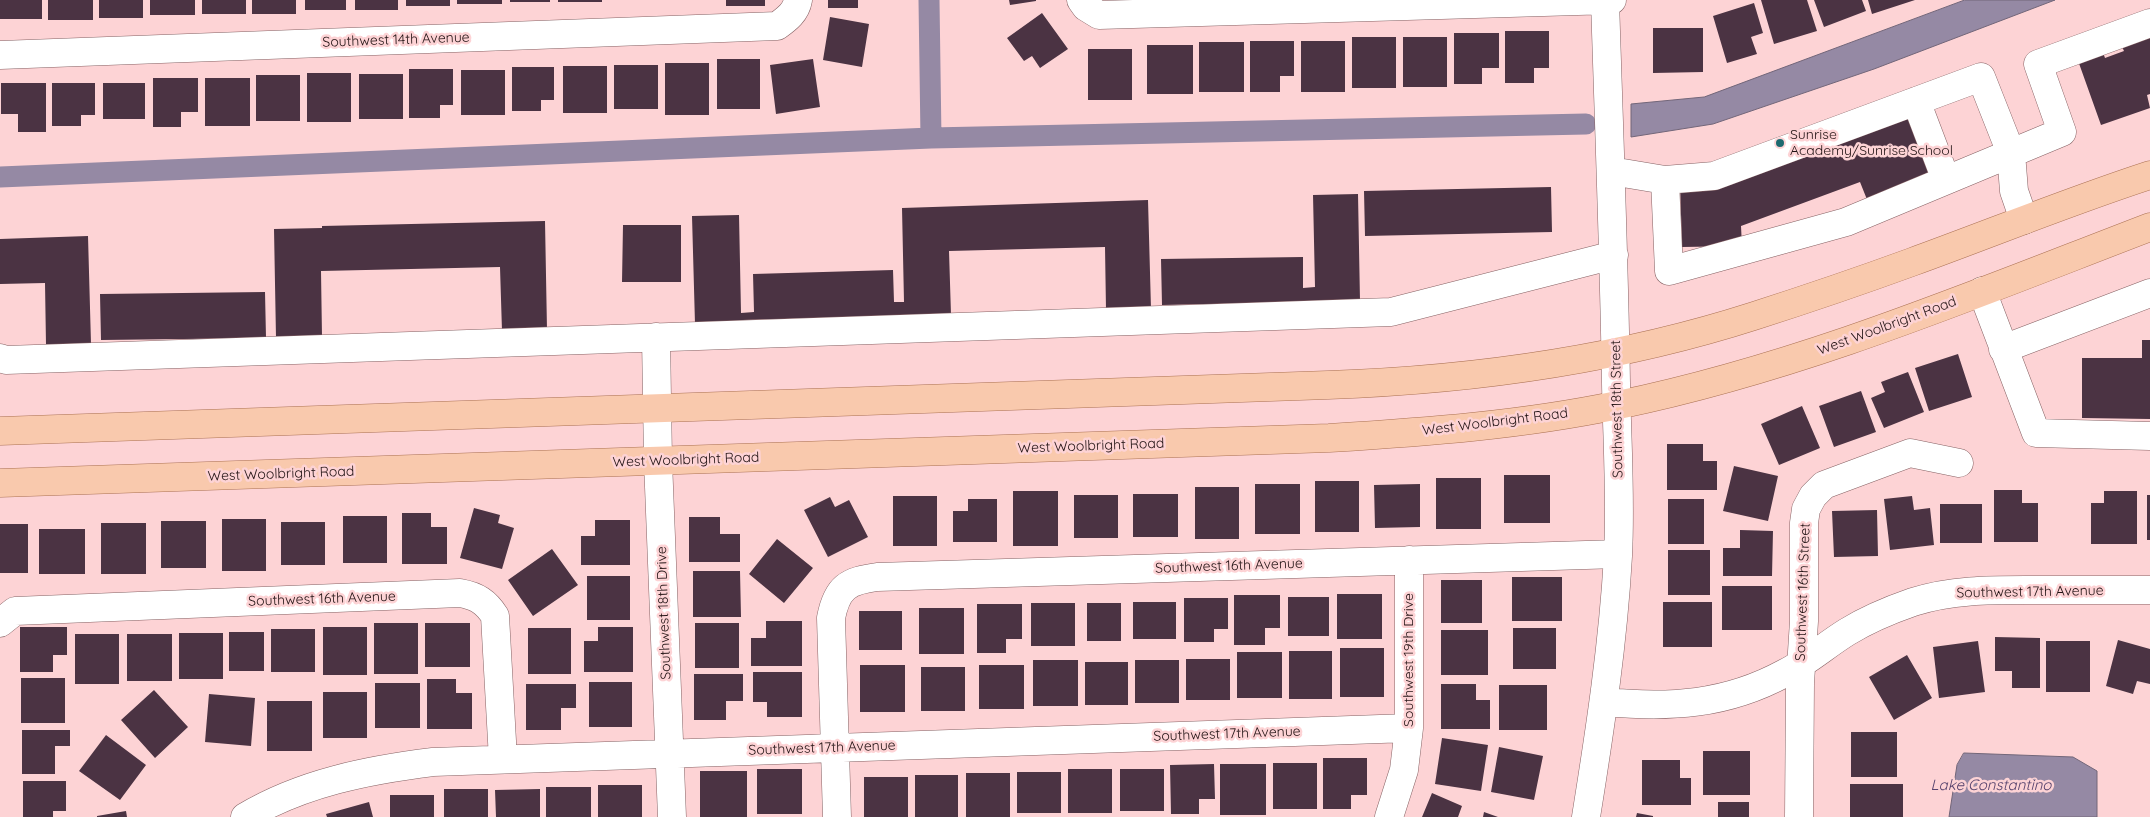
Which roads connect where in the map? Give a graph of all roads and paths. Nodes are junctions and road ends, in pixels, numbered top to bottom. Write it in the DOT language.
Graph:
graph roads {
  1 [pos="1605,0"];
  2 [pos="1612,0"];
  3 [pos="1419,3"];
  4 [pos="1084,4"];
  5 [pos="794,9"];
  6 [pos="2150,23"];
  7 [pos="0,55"];
  8 [pos="1916,101"];
  9 [pos="2011,153"];
  10 [pos="1611,171"];
  11 [pos="2150,175"];
  12 [pos="1666,180"];
  13 [pos="1946,180"];
  14 [pos="2024,220"];
  15 [pos="2150,228"];
  16 [pos="1614,255"];
  17 [pos="1982,291"];
  18 [pos="2150,293"];
  19 [pos="656,337"];
  20 [pos="2003,349"];
  21 [pos="1616,351"];
  22 [pos="0,358"];
  23 [pos="1617,405"];
  24 [pos="657,408"];
  25 [pos="0,431"];
  26 [pos="2150,436"];
  27 [pos="658,460"];
  28 [pos="1959,463"];
  29 [pos="0,483"];
  30 [pos="1618,554"];
  31 [pos="1409,560"];
  32 [pos="2150,590"];
  33 [pos="0,623"];
  34 [pos="1801,664"];
  35 [pos="1605,702"];
  36 [pos="1409,728"];
  37 [pos="834,748"];
  38 [pos="670,754"];
  39 [pos="503,759"];
  40 [pos="245,817"];
  41 [pos="672,817"];
  42 [pos="836,817"];
  43 [pos="1389,817"];
  44 [pos="1586,817"];
  45 [pos="1799,817"];
  1 -- 2 [label="street"];
  1 -- 3 [label="street"];
  1 -- 10 [label="street, Southwest 18th Street"];
  3 -- 4 [label="street"];
  5 -- 7 [label="street, Southwest 14th Avenue"];
  6 -- 9 [label="street"];
  8 -- 9 [label="street"];
  8 -- 12 [label="street"];
  8 -- 13 [label="street"];
  9 -- 13 [label="street"];
  9 -- 14 [label="street"];
  10 -- 12 [label="street"];
  10 -- 16 [label="street, Southwest 18th Street"];
  11 -- 14 [label="main road"];
  12 -- 13 [label="street"];
  14 -- 21 [label="main road"];
  15 -- 17 [label="main road, West Woolbright Road"];
  16 -- 19 [label="street"];
  16 -- 21 [label="street, Southwest 18th Street"];
  17 -- 20 [label="street"];
  17 -- 23 [label="main road, West Woolbright Road"];
  18 -- 20 [label="street"];
  19 -- 22 [label="street"];
  19 -- 24 [label="street, Southwest 18th Drive"];
  20 -- 26 [label="street"];
  21 -- 23 [label="street, Southwest 18th Street"];
  21 -- 24 [label="main road"];
  23 -- 27 [label="main road, West Woolbright Road"];
  23 -- 30 [label="street, Southwest 18th Street"];
  24 -- 25 [label="main road"];
  24 -- 27 [label="street, Southwest 18th Drive"];
  27 -- 29 [label="main road, West Woolbright Road"];
  27 -- 38 [label="street, Southwest 18th Drive"];
  28 -- 34 [label="street, Southwest 16th Street"];
  30 -- 31 [label="street, Southwest 16th Avenue"];
  30 -- 35 [label="street, Southwest 18th Street"];
  31 -- 36 [label="street, Southwest 19th Drive"];
  31 -- 37 [label="street, Southwest 16th Avenue"];
  32 -- 34 [label="street, Southwest 17th Avenue"];
  33 -- 39 [label="street, Southwest 16th Avenue"];
  34 -- 35 [label="street, Southwest 17th Avenue"];
  34 -- 45 [label="street, Southwest 16th Street"];
  35 -- 44 [label="street, Southwest 18th Street"];
  36 -- 37 [label="street, Southwest 17th Avenue"];
  36 -- 43 [label="street, Southwest 19th Drive"];
  37 -- 38 [label="street, Southwest 17th Avenue"];
  37 -- 42 [label="street"];
  38 -- 39 [label="street, Southwest 17th Avenue"];
  38 -- 41 [label="street, Southwest 18th Drive"];
  39 -- 40 [label="street, Southwest 17th Avenue"];
}
